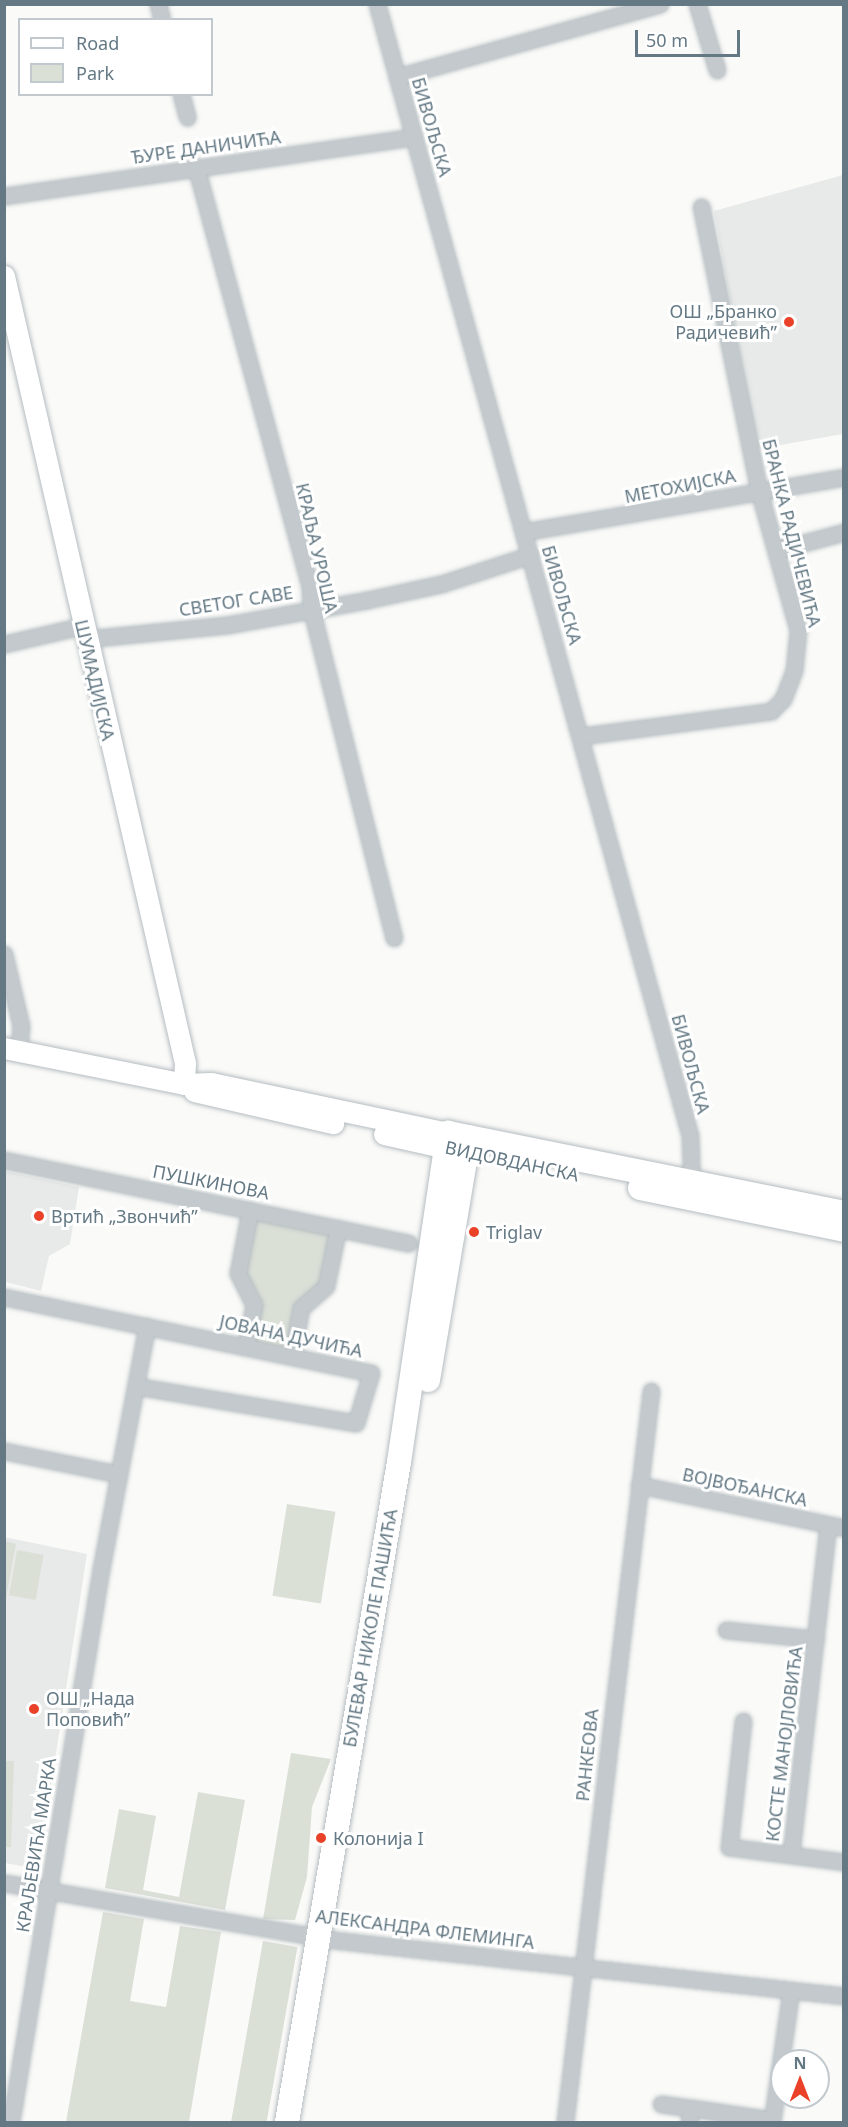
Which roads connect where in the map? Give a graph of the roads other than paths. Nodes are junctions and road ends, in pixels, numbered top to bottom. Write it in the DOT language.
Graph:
graph roads {
  1 [pos="377,4"];
  2 [pos="660,4"];
  3 [pos="697,4"];
  4 [pos="717,70"];
  5 [pos="397,77"];
  6 [pos="182,96"];
  7 [pos="187,117"];
  8 [pos="414,137"];
  9 [pos="196,167"];
  10 [pos="4,196"];
  11 [pos="701,207"];
  12 [pos="4,276"];
  13 [pos="10,328"];
  14 [pos="843,477"];
  15 [pos="759,490"];
  16 [pos="523,532"];
  17 [pos="843,532"];
  18 [pos="777,549"];
  19 [pos="530,555"];
  20 [pos="311,608"];
  21 [pos="84,632"];
  22 [pos="4,644"];
  23 [pos="582,736"];
  24 [pos="394,938"];
  25 [pos="4,954"];
  26 [pos="12,1050"];
  27 [pos="184,1084"];
  28 [pos="457,1142"];
  29 [pos="4,1160"];
  30 [pos="692,1190"];
  31 [pos="250,1210"];
  32 [pos="843,1213"];
  33 [pos="338,1228"];
  34 [pos="843,1230"];
  35 [pos="409,1243"];
  36 [pos="4,1297"];
  37 [pos="147,1326"];
  38 [pos="246,1347"];
  39 [pos="292,1356"];
  40 [pos="136,1386"];
  41 [pos="651,1391"];
  42 [pos="4,1451"];
  43 [pos="118,1474"];
  44 [pos="639,1485"];
  45 [pos="828,1525"];
  46 [pos="843,1528"];
  47 [pos="726,1630"];
  48 [pos="816,1639"];
  49 [pos="743,1721"];
  50 [pos="790,1854"];
  51 [pos="843,1862"];
  52 [pos="4,1883"];
  53 [pos="47,1891"];
  54 [pos="325,1939"];
  55 [pos="583,1968"];
  56 [pos="790,1990"];
  57 [pos="843,1996"];
  58 [pos="661,2104"];
  59 [pos="690,2115"];
  60 [pos="772,2121"];
  61 [pos="11,2122"];
  62 [pos="287,2122"];
  63 [pos="301,2122"];
  64 [pos="565,2122"];
  1 -- 5 [label="street, БИВОЉСКА"];
  2 -- 5 [label="street"];
  3 -- 4 [label="street"];
  5 -- 8 [label="street, БИВОЉСКА"];
  6 -- 7 [label="street"];
  8 -- 9 [label="street, ЂУРЕ ДАНИЧИЋА"];
  8 -- 16 [label="street, БИВОЉСКА"];
  9 -- 10 [label="street, ЂУРЕ ДАНИЧИЋА"];
  9 -- 20 [label="street, КРАЉА УРОША"];
  11 -- 15 [label="street, БРАНКА РАДИЧЕВИЋА"];
  12 -- 13 [label="street, ШУМАДИЈСКА"];
  13 -- 21 [label="street, ШУМАДИЈСКА"];
  14 -- 15 [label="street, МЕТОХИЈСКА"];
  15 -- 16 [label="street, МЕТОХИЈСКА"];
  15 -- 18 [label="street, БРАНКА РАДИЧЕВИЋА"];
  16 -- 19 [label="street, БИВОЉСКА"];
  17 -- 18 [label="street"];
  18 -- 23 [label="street, БРАНКА РАДИЧЕВИЋА"];
  19 -- 20 [label="street, СВЕТОГ САВЕ"];
  19 -- 23 [label="street, БИВОЉСКА"];
  20 -- 21 [label="street, СВЕТОГ САВЕ"];
  20 -- 24 [label="street, КРАЉА УРОША"];
  21 -- 22 [label="street, СВЕТОГ САВЕ"];
  21 -- 27 [label="street, ШУМАДИЈСКА"];
  23 -- 30 [label="street, БИВОЉСКА"];
  25 -- 26 [label="street"];
  26 -- 27 [label="street, ВИДОВДАНСКА"];
  27 -- 28 [label="street, ВИДОВДАНСКА"];
  28 -- 30 [label="main road, ВИДОВДАНСКА"];
  28 -- 54 [label="main road, БУЛЕВАР НИКОЛЕ ПАШИЋА"];
  29 -- 31 [label="street, ПУШКИНОВА"];
  30 -- 32 [label="main road, ВИДОВДАНСКА"];
  30 -- 34 [label="main road, ВИДОВДАНСКА"];
  31 -- 33 [label="street, ПУШКИНОВА"];
  31 -- 38 [label="street"];
  33 -- 35 [label="street, ПУШКИНОВА"];
  33 -- 39 [label="street"];
  36 -- 37 [label="street, ЈОВАНА ДУЧИЋА"];
  37 -- 38 [label="street, ЈОВАНА ДУЧИЋА"];
  37 -- 40 [label="street, КРАЉЕВИЋА МАРКА"];
  38 -- 39 [label="street, ЈОВАНА ДУЧИЋА"];
  39 -- 40 [label="street, ЈОВАНА ДУЧИЋА"];
  40 -- 43 [label="street, КРАЉЕВИЋА МАРКА"];
  41 -- 44 [label="street, РАНКЕОВА"];
  42 -- 43 [label="street"];
  43 -- 53 [label="street, КРАЉЕВИЋА МАРКА"];
  44 -- 45 [label="street, ВОЈВОЂАНСКА"];
  44 -- 55 [label="street, РАНКЕОВА"];
  45 -- 46 [label="street, ВОЈВОЂАНСКА"];
  45 -- 48 [label="street, КОСТЕ МАНОЈЛОВИЋА"];
  47 -- 48 [label="street, КОСТЕ МАНОЈЛОВИЋА"];
  48 -- 50 [label="street, КОСТЕ МАНОЈЛОВИЋА"];
  49 -- 50 [label="street, КОСТЕ МАНОЈЛОВИЋА"];
  50 -- 51 [label="street, КОСТЕ МАНОЈЛОВИЋА"];
  52 -- 53 [label="street, АЛЕКСАНДРА ФЛЕМИНГА"];
  53 -- 54 [label="street, АЛЕКСАНДРА ФЛЕМИНГА"];
  53 -- 61 [label="street, КРАЉЕВИЋА МАРКА"];
  54 -- 55 [label="street, АЛЕКСАНДРА ФЛЕМИНГА"];
  54 -- 62 [label="main road, БУЛЕВАР НИКОЛЕ ПАШИЋА"];
  54 -- 63 [label="main road, БУЛЕВАР НИКОЛЕ ПАШИЋА"];
  55 -- 56 [label="street, АЛЕКСАНДРА ФЛЕМИНГА"];
  55 -- 64 [label="street, РАНКЕОВА"];
  56 -- 57 [label="street, АЛЕКСАНДРА ФЛЕМИНГА"];
  56 -- 60 [label="street"];
  58 -- 59 [label="street"];
  59 -- 60 [label="street"];
}
